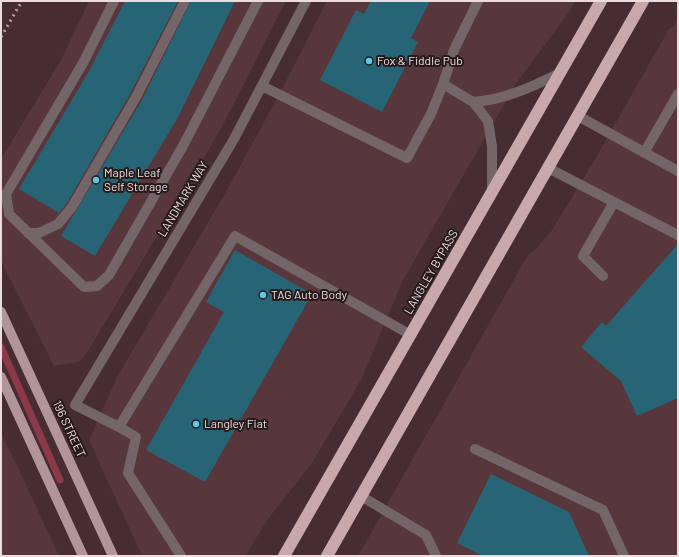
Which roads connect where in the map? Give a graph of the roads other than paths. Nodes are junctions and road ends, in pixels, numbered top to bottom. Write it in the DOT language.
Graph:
graph roads {
  1 [pos="114,1"];
  2 [pos="185,1"];
  3 [pos="258,1"];
  4 [pos="306,1"];
  5 [pos="478,1"];
  6 [pos="601,1"];
  7 [pos="643,1"];
  8 [pos="560,73"];
  9 [pos="443,84"];
  10 [pos="262,86"];
  11 [pos="678,94"];
  12 [pos="473,102"];
  13 [pos="578,116"];
  14 [pos="644,153"];
  15 [pos="548,168"];
  16 [pos="678,172"];
  17 [pos="492,192"];
  18 [pos="614,202"];
  19 [pos="28,233"];
  20 [pos="678,235"];
  21 [pos="603,276"];
  22 [pos="1,312"];
  23 [pos="411,335"];
  24 [pos="1,377"];
  25 [pos="119,427"];
  26 [pos="475,449"];
  27 [pos="361,496"];
  28 [pos="83,556"];
  29 [pos="113,556"];
  30 [pos="181,556"];
  31 [pos="284,556"];
  32 [pos="327,556"];
  33 [pos="436,556"];
  34 [pos="624,556"];
  1 -- 19 [label="street"];
  2 -- 19 [label="street"];
  3 -- 19 [label="street"];
  4 -- 10 [label="street, LANDMARK WAY"];
  5 -- 9 [label="street"];
  6 -- 8 [label="highway, LANGLEY BYPASS"];
  7 -- 13 [label="highway"];
  8 -- 12 [label="street"];
  8 -- 17 [label="highway, LANGLEY BYPASS"];
  9 -- 10 [label="street"];
  9 -- 12 [label="street"];
  10 -- 25 [label="street, LANDMARK WAY"];
  11 -- 14 [label="street"];
  12 -- 17 [label="street"];
  13 -- 14 [label="street"];
  13 -- 15 [label="highway"];
  14 -- 16 [label="street"];
  15 -- 18 [label="street"];
  15 -- 27 [label="highway"];
  17 -- 23 [label="highway, LANGLEY BYPASS"];
  18 -- 20 [label="street"];
  18 -- 21 [label="street"];
  22 -- 29 [label="main road, 196 STREET"];
  23 -- 25 [label="street"];
  23 -- 31 [label="highway, LANGLEY BYPASS"];
  24 -- 28 [label="main road"];
  25 -- 30 [label="street"];
  26 -- 34 [label="street"];
  27 -- 32 [label="highway"];
  27 -- 33 [label="street"];
}
